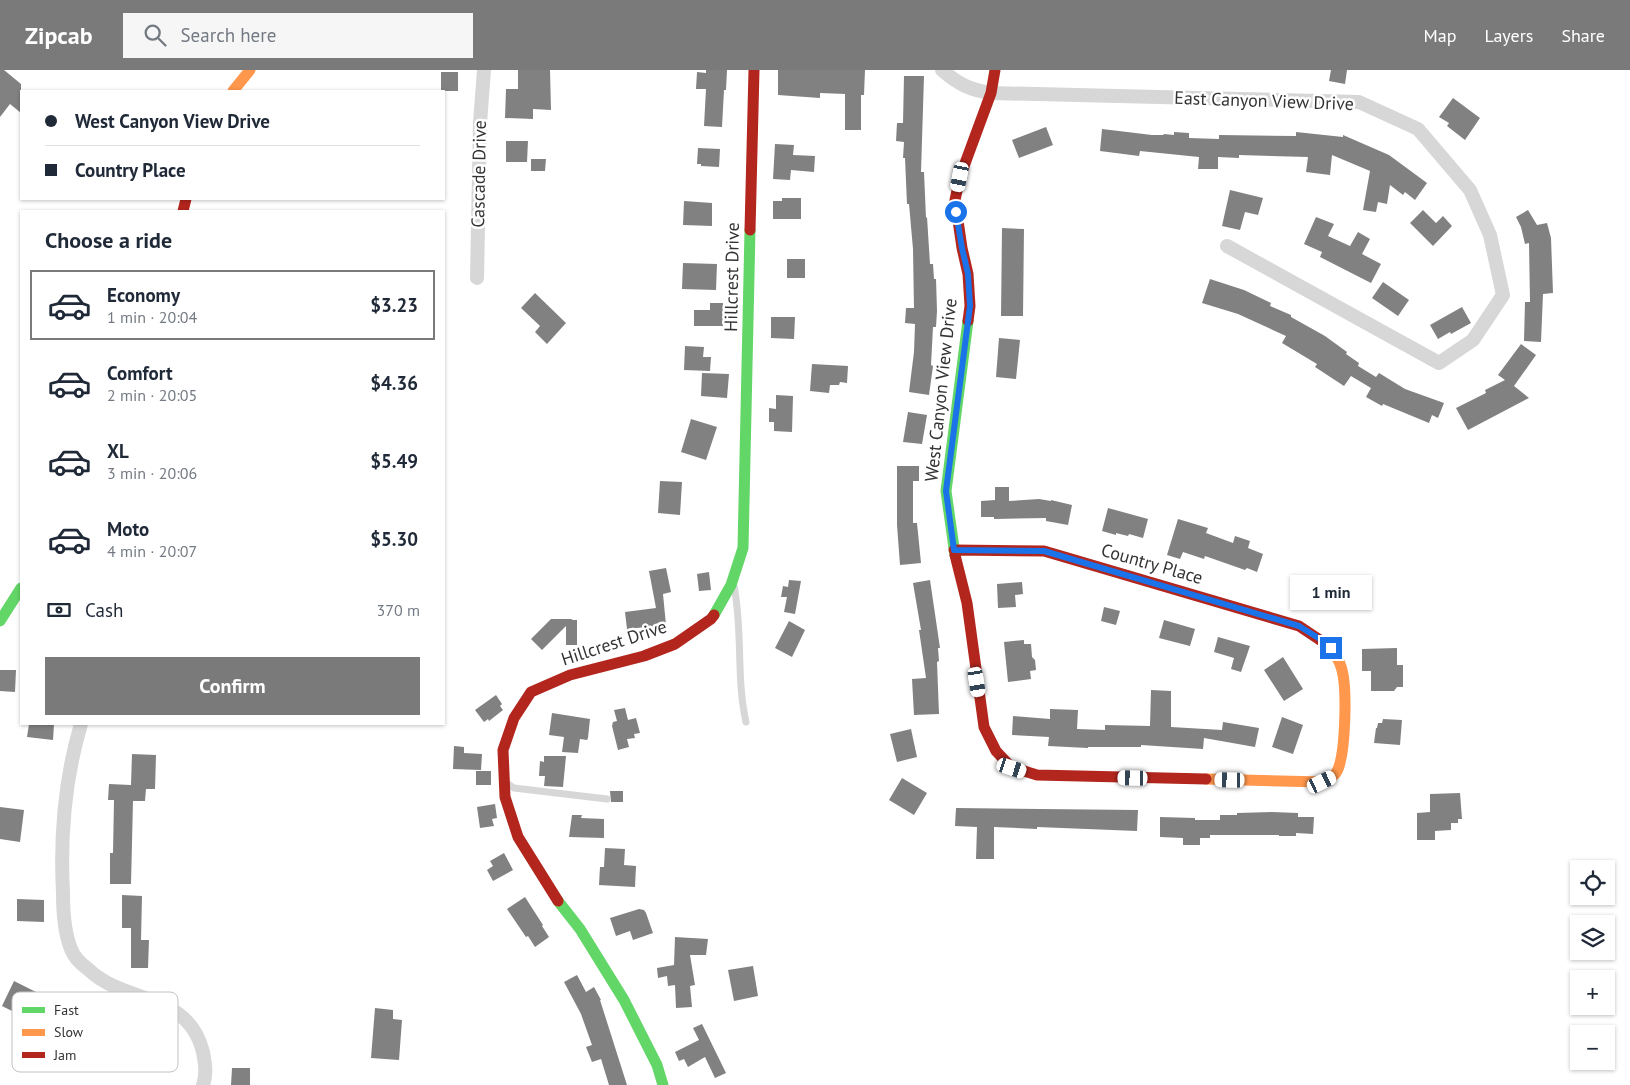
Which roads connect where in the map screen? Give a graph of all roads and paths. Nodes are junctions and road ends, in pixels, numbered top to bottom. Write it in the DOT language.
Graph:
graph roads {
  1 [pos="250,70"];
  2 [pos="484,70"];
  3 [pos="754,70"];
  4 [pos="942,70"];
  5 [pos="995,70"];
  6 [pos="234,90"];
  7 [pos="991,93"];
  8 [pos="1227,246"];
  9 [pos="477,278"];
  10 [pos="954,550"];
  11 [pos="733,578"];
  12 [pos="20,590"];
  13 [pos="0,622"];
  14 [pos="1331,648"];
  15 [pos="746,722"];
  16 [pos="81,725"];
  17 [pos="504,782"];
  18 [pos="607,800"];
  19 [pos="126,992"];
  20 [pos="178,1013"];
  21 [pos="203,1085"];
  22 [pos="663,1085"];
  1 -- 6 [label="street"];
  2 -- 9 [label="street, Cascade Drive"];
  3 -- 11 [label="street, Hillcrest Drive"];
  4 -- 7 [label="street, East Canyon View Drive"];
  5 -- 7 [label="street, West Canyon View Drive"];
  7 -- 8 [label="street, East Canyon View Drive"];
  7 -- 10 [label="street, West Canyon View Drive"];
  10 -- 14 [label="street, Country Place"];
  10 -- 14 [label="street, West Canyon View Drive"];
  11 -- 15 [label="lane"];
  11 -- 17 [label="street, Hillcrest Drive"];
  12 -- 13 [label="street"];
  16 -- 19 [label="street"];
  17 -- 18 [label="lane"];
  17 -- 22 [label="street, Hillcrest Drive"];
  20 -- 21 [label="street"];
}
